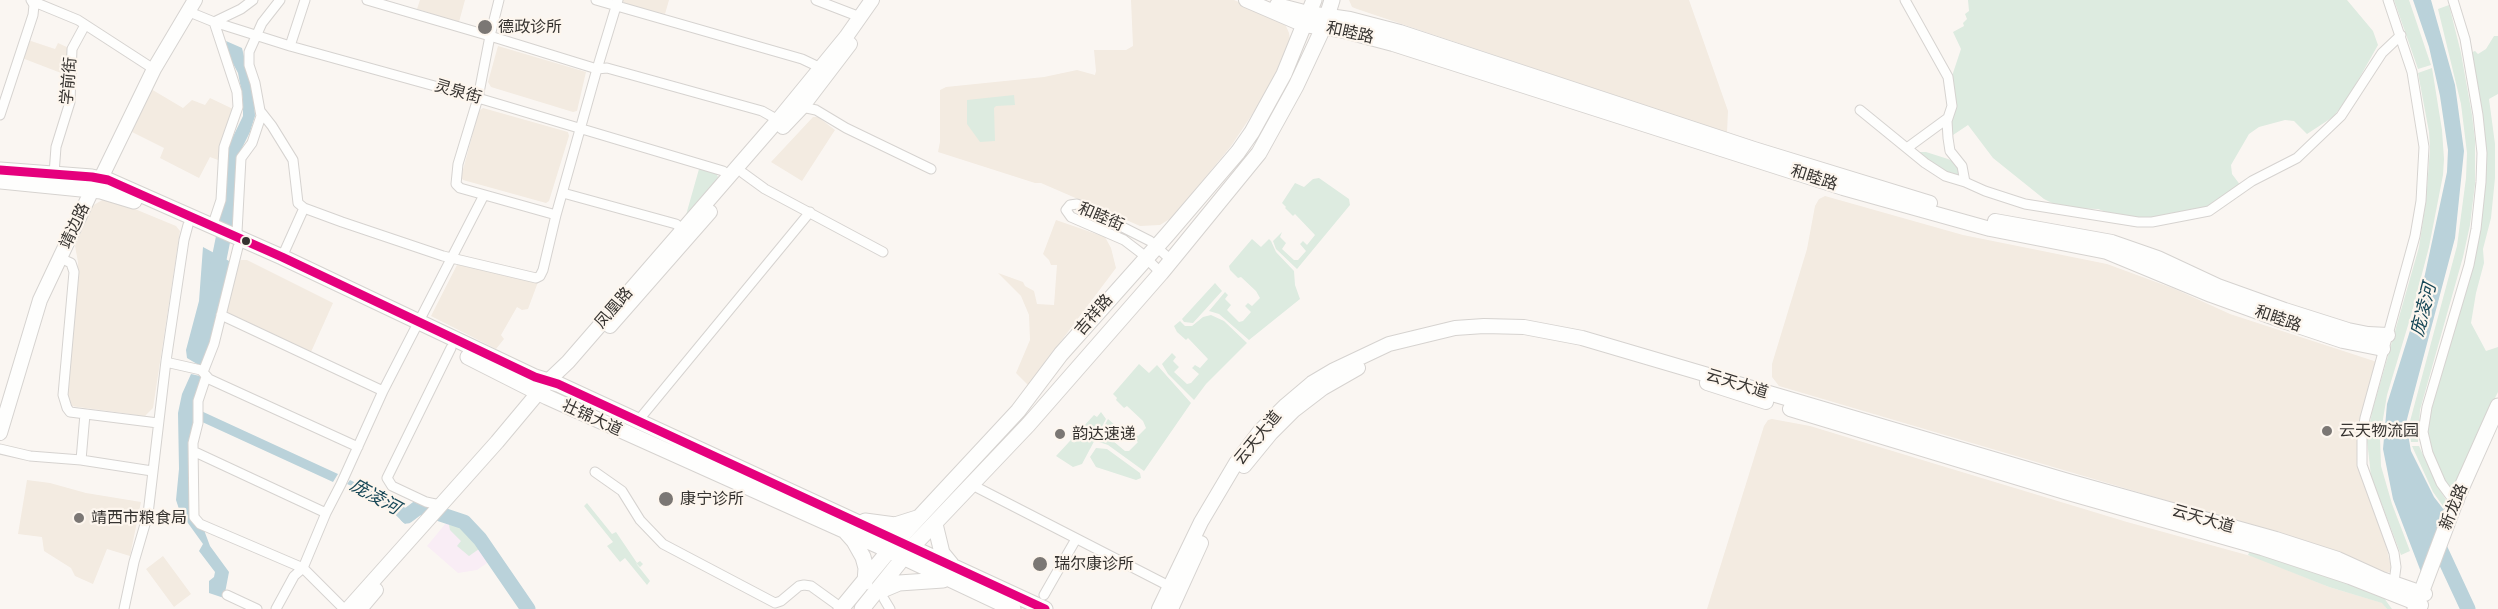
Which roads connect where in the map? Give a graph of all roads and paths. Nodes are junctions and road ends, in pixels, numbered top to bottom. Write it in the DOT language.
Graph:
graph roads {
  1 [pos="253,0"];
  2 [pos="280,0"];
  3 [pos="305,0"];
  4 [pos="367,0"];
  5 [pos="499,0"];
  6 [pos="596,0"];
  7 [pos="816,0"];
  8 [pos="872,0"];
  9 [pos="880,0"];
  10 [pos="1246,0"];
  11 [pos="1266,0"];
  12 [pos="1332,0"];
  13 [pos="1905,0"];
  14 [pos="2388,0"];
  15 [pos="2453,0"];
  16 [pos="32,1"];
  17 [pos="617,3"];
  18 [pos="190,4"];
  19 [pos="1309,13"];
  20 [pos="860,17"];
  21 [pos="1326,21"];
  22 [pos="218,23"];
  23 [pos="85,25"];
  24 [pos="2401,34"];
  25 [pos="254,35"];
  26 [pos="490,36"];
  27 [pos="290,46"];
  28 [pos="149,66"];
  29 [pos="821,68"];
  30 [pos="597,69"];
  31 [pos="478,98"];
  32 [pos="802,107"];
  33 [pos="1860,110"];
  34 [pos="261,112"];
  35 [pos="0,115"];
  36 [pos="1948,118"];
  37 [pos="778,120"];
  38 [pos="579,128"];
  39 [pos="1907,148"];
  40 [pos="931,169"];
  41 [pos="0,170"];
  42 [pos="743,173"];
  43 [pos="54,174"];
  44 [pos="729,176"];
  45 [pos="0,181"];
  46 [pos="1965,182"];
  47 [pos="92,184"];
  48 [pos="563,193"];
  49 [pos="484,195"];
  50 [pos="304,208"];
  51 [pos="810,212"];
  52 [pos="556,215"];
  53 [pos="190,226"];
  54 [pos="213,227"];
  55 [pos="682,229"];
  56 [pos="239,239"];
  57 [pos="1157,246"];
  58 [pos="883,252"];
  59 [pos="282,257"];
  60 [pos="60,258"];
  61 [pos="453,258"];
  62 [pos="1146,258"];
  63 [pos="1172,261"];
  64 [pos="1161,273"];
  65 [pos="1101,308"];
  66 [pos="221,315"];
  67 [pos="1116,322"];
  68 [pos="417,326"];
  69 [pos="2388,335"];
  70 [pos="451,348"];
  71 [pos="2384,349"];
  72 [pos="170,363"];
  73 [pos="203,373"];
  74 [pos="548,389"];
  75 [pos="383,391"];
  76 [pos="2498,406"];
  77 [pos="0,411"];
  78 [pos="85,414"];
  79 [pos="2498,414"];
  80 [pos="637,422"];
  81 [pos="158,423"];
  82 [pos="0,432"];
  83 [pos="358,447"];
  84 [pos="0,449"];
  85 [pos="195,452"];
  86 [pos="81,460"];
  87 [pos="152,471"];
  88 [pos="595,472"];
  89 [pos="978,488"];
  90 [pos="2457,504"];
  91 [pos="439,512"];
  92 [pos="326,513"];
  93 [pos="920,516"];
  94 [pos="846,524"];
  95 [pos="935,524"];
  96 [pos="1076,538"];
  97 [pos="893,546"];
  98 [pos="908,553"];
  99 [pos="303,568"];
  100 [pos="955,575"];
  101 [pos="2394,582"];
  102 [pos="1166,584"];
  103 [pos="875,592"];
  104 [pos="227,595"];
  105 [pos="1045,602"];
  106 [pos="2419,602"];
  107 [pos="839,607"];
  108 [pos="124,609"];
  109 [pos="130,609"];
  110 [pos="257,609"];
  111 [pos="276,609"];
  112 [pos="346,609"];
  113 [pos="360,609"];
  114 [pos="862,609"];
  115 [pos="890,609"];
  116 [pos="1013,609"];
  117 [pos="1159,609"];
  118 [pos="1170,609"];
  1 -- 22 [label="street"];
  2 -- 25 [label="street"];
  3 -- 27 [label="street"];
  4 -- 26 [label="street"];
  5 -- 26 [label="street"];
  6 -- 17 [label="street"];
  7 -- 20 [label="street"];
  8 -- 20 [label="main road, 凤凰路"];
  9 -- 32 [label="main road, 凤凰路"];
  10 -- 19 [label="main road, 和睦路"];
  11 -- 19 [label="main road, 和睦路"];
  12 -- 21 [label="main road, 吉祥路"];
  13 -- 36 [label="street"];
  14 -- 24 [label="street"];
  15 -- 90 [label="street"];
  16 -- 23 [label="street"];
  16 -- 35 [label="street"];
  17 -- 29 [label="street"];
  17 -- 30 [label="street"];
  18 -- 22 [label="street, 灵泉街"];
  18 -- 28 [label="main road, 靖边路"];
  18 -- 47 [label="main road, 靖边路"];
  19 -- 21 [label="main road, 和睦路"];
  19 -- 57 [label="main road, 吉祥路"];
  20 -- 29 [label="main road, 凤凰路"];
  21 -- 63 [label="main road, 吉祥路"];
  21 -- 69 [label="main road, 和睦路"];
  21 -- 71 [label="main road, 和睦路"];
  22 -- 25 [label="street, 灵泉街"];
  22 -- 54 [label="street"];
  23 -- 28 [label="street"];
  23 -- 43 [label="street, 学前街"];
  24 -- 46 [label="street"];
  24 -- 69 [label="street"];
  25 -- 27 [label="street, 灵泉街"];
  25 -- 34 [label="street"];
  26 -- 30 [label="street"];
  26 -- 31 [label="street"];
  27 -- 31 [label="street, 灵泉街"];
  28 -- 47 [label="main road, 靖边路"];
  29 -- 37 [label="main road, 凤凰路"];
  30 -- 37 [label="street"];
  30 -- 38 [label="street"];
  31 -- 38 [label="street, 灵泉街"];
  31 -- 49 [label="street"];
  32 -- 40 [label="street"];
  32 -- 42 [label="main road, 凤凰路"];
  33 -- 39 [label="street"];
  34 -- 50 [label="street"];
  34 -- 56 [label="street"];
  36 -- 39 [label="street"];
  36 -- 46 [label="street"];
  37 -- 44 [label="main road, 凤凰路"];
  38 -- 44 [label="street, 灵泉街"];
  38 -- 48 [label="street"];
  39 -- 46 [label="street"];
  41 -- 43 [label="main road, 壮锦大道"];
  42 -- 51 [label="street"];
  42 -- 74 [label="main road, 凤凰路"];
  43 -- 47 [label="main road, 壮锦大道"];
  44 -- 55 [label="main road, 凤凰路"];
  45 -- 47 [label="main road, 壮锦大道"];
  47 -- 53 [label="main road, 壮锦大道"];
  47 -- 54 [label="main road, 壮锦大道"];
  47 -- 60 [label="main road, 靖边路"];
  47 -- 77 [label="main road, 靖边路"];
  48 -- 52 [label="street"];
  48 -- 55 [label="street"];
  49 -- 52 [label="street"];
  49 -- 61 [label="street"];
  50 -- 59 [label="street"];
  50 -- 61 [label="street"];
  51 -- 58 [label="street"];
  51 -- 80 [label="street"];
  52 -- 61 [label="street"];
  53 -- 54 [label="main road, 壮锦大道"];
  53 -- 72 [label="street"];
  53 -- 81 [label="street"];
  54 -- 56 [label="main road, 壮锦大道"];
  55 -- 74 [label="main road, 凤凰路"];
  56 -- 59 [label="main road, 壮锦大道"];
  56 -- 66 [label="street"];
  56 -- 68 [label="main road, 壮锦大道"];
  57 -- 62 [label="main road, 吉祥路"];
  57 -- 62 [label="street, 和睦街"];
  57 -- 63 [label="street, 和睦街"];
  59 -- 68 [label="main road, 壮锦大道"];
  60 -- 78 [label="street"];
  60 -- 82 [label="main road, 靖边路"];
  61 -- 68 [label="street"];
  62 -- 64 [label="street, 和睦街"];
  62 -- 65 [label="main road, 吉祥路"];
  63 -- 64 [label="main road, 吉祥路"];
  64 -- 67 [label="main road, 吉祥路"];
  65 -- 67 [label="main road"];
  65 -- 93 [label="main road, 吉祥路"];
  66 -- 73 [label="street"];
  66 -- 75 [label="street"];
  67 -- 95 [label="main road, 吉祥路"];
  68 -- 70 [label="main road, 壮锦大道"];
  68 -- 74 [label="main road, 壮锦大道"];
  68 -- 75 [label="street"];
  69 -- 71 [label="street"];
  70 -- 74 [label="main road, 壮锦大道"];
  70 -- 91 [label="street"];
  71 -- 101 [label="street"];
  72 -- 73 [label="street"];
  72 -- 109 [label="street"];
  73 -- 83 [label="street"];
  73 -- 85 [label="street"];
  74 -- 80 [label="main road, 壮锦大道"];
  74 -- 91 [label="main road, 凤凰路"];
  74 -- 94 [label="main road, 壮锦大道"];
  75 -- 83 [label="street"];
  76 -- 90 [label="main road, 新龙路"];
  78 -- 81 [label="street"];
  78 -- 86 [label="street"];
  79 -- 90 [label="main road, 新龙路"];
  80 -- 94 [label="main road, 壮锦大道"];
  81 -- 87 [label="street"];
  83 -- 92 [label="street"];
  84 -- 86 [label="street"];
  85 -- 92 [label="street"];
  85 -- 99 [label="street"];
  86 -- 87 [label="street"];
  87 -- 108 [label="street"];
  88 -- 107 [label="street"];
  89 -- 96 [label="street"];
  90 -- 106 [label="main road, 新龙路"];
  91 -- 112 [label="main road, 凤凰路"];
  91 -- 113 [label="main road, 凤凰路"];
  92 -- 99 [label="street"];
  93 -- 94 [label="main road"];
  93 -- 97 [label="main road, 吉祥路"];
  94 -- 97 [label="main road, 壮锦大道"];
  94 -- 103 [label="main road"];
  95 -- 98 [label="main road, 吉祥路"];
  95 -- 100 [label="main road"];
  96 -- 102 [label="street"];
  96 -- 105 [label="street"];
  97 -- 98 [label="main road, 壮锦大道"];
  97 -- 103 [label="main road, 吉祥路"];
  98 -- 100 [label="main road, 壮锦大道"];
  98 -- 103 [label="main road, 吉祥路"];
  99 -- 111 [label="street"];
  99 -- 112 [label="street"];
  100 -- 103 [label="main road"];
  100 -- 105 [label="main road, 壮锦大道"];
  100 -- 116 [label="main road, 壮锦大道"];
  101 -- 106 [label="main road, 云天大道"];
  101 -- 117 [label="main road, 云天大道"];
  103 -- 107 [label="main road, 吉祥路"];
  103 -- 114 [label="main road, 吉祥路"];
  103 -- 115 [label="street"];
  104 -- 110 [label="street"];
  106 -- 118 [label="main road, 云天大道"];
}
